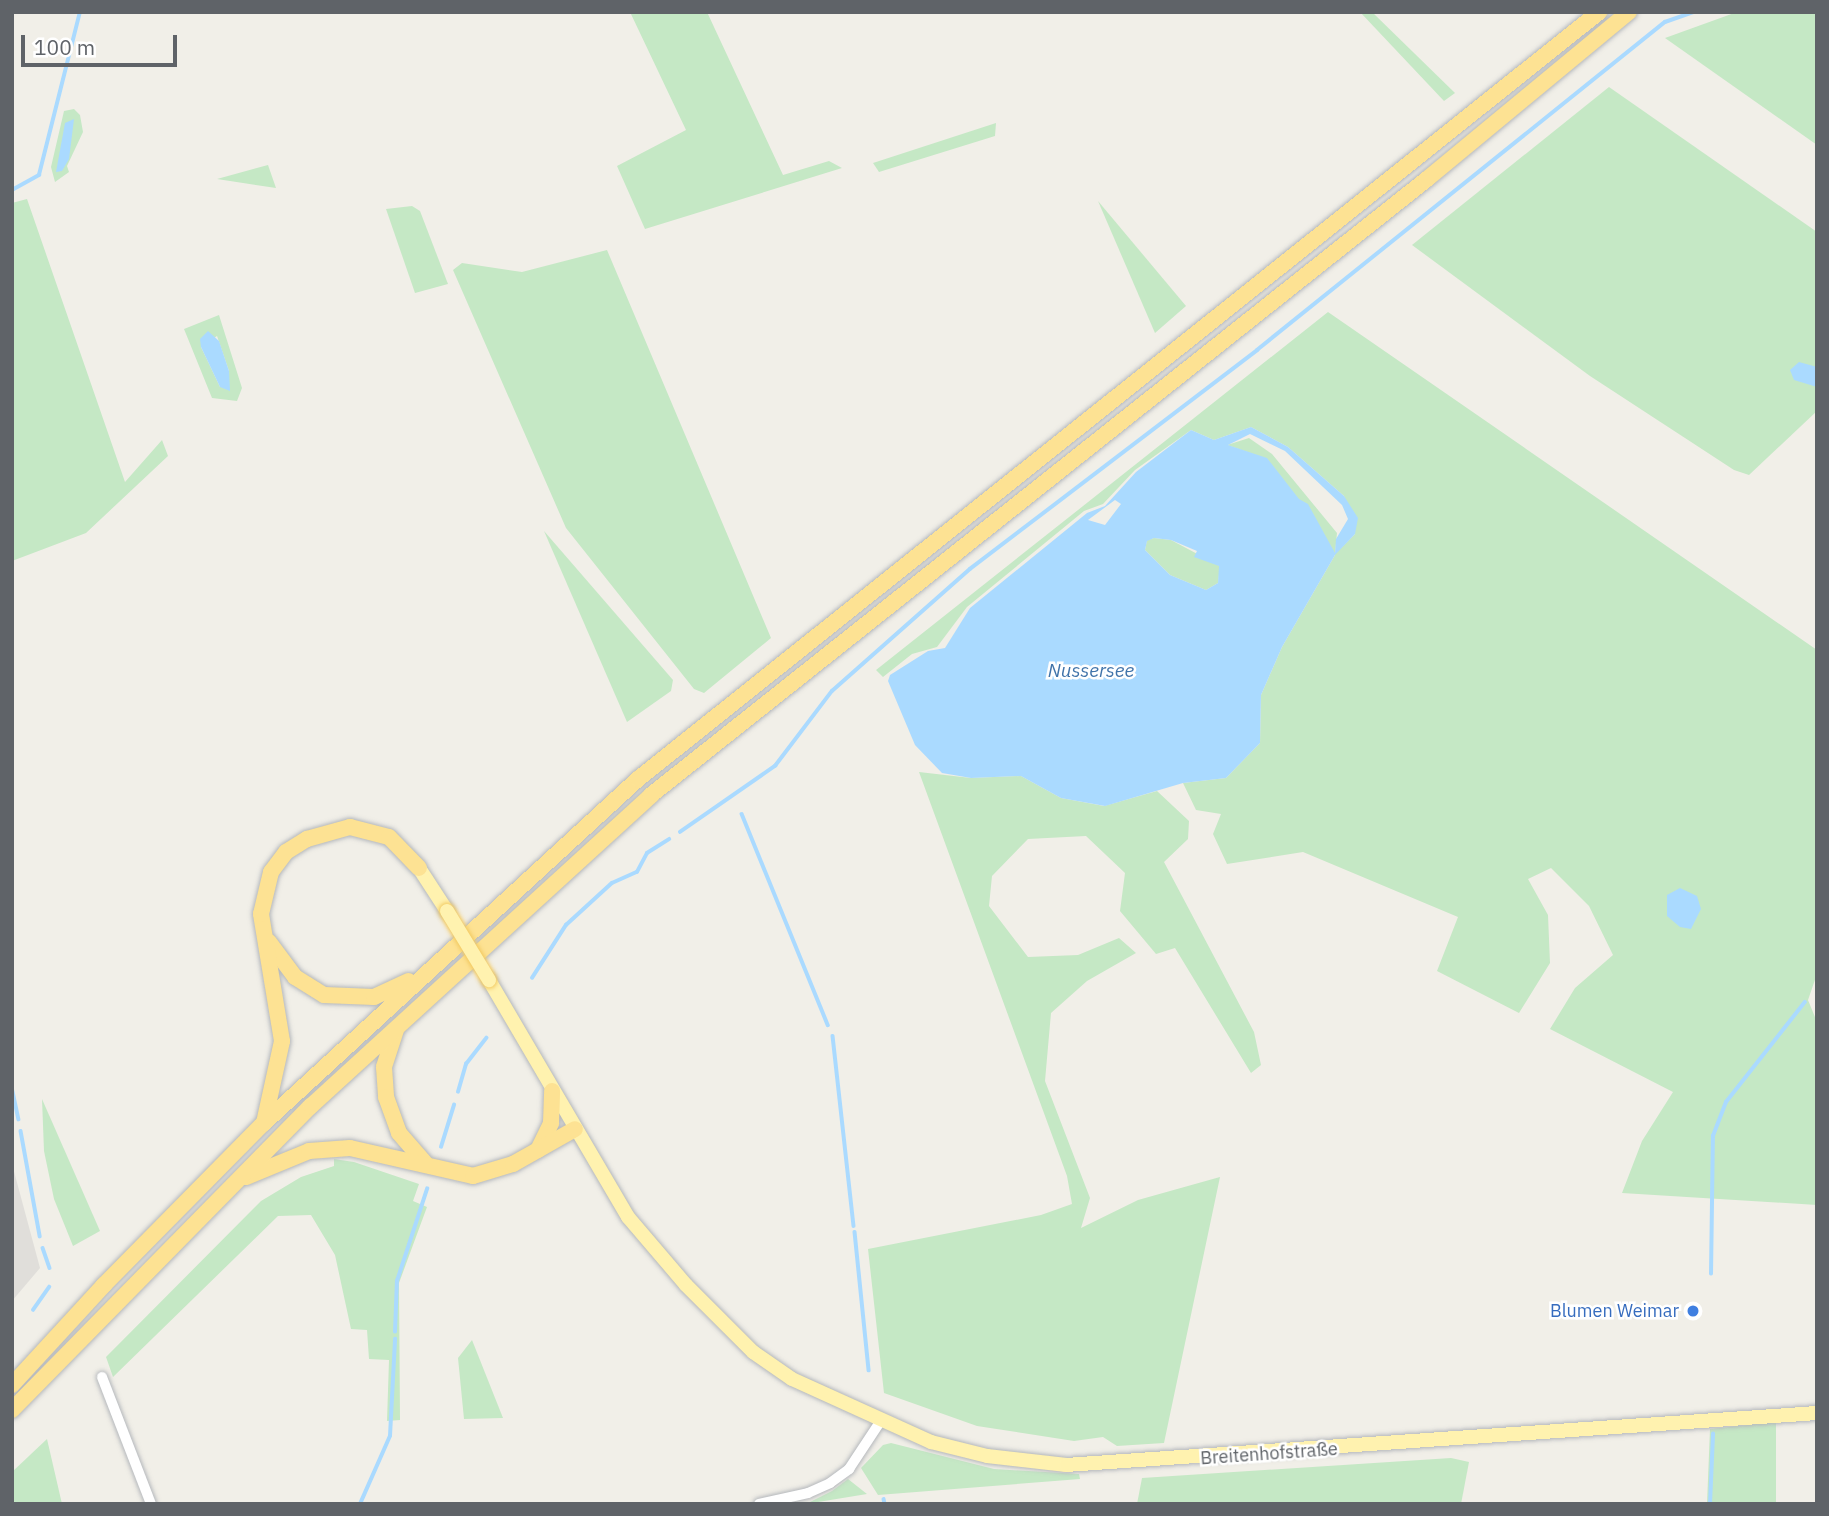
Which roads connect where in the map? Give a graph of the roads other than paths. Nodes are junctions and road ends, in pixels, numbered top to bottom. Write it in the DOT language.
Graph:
graph roads {
  1 [pos="1599,12"];
  2 [pos="1629,12"];
  3 [pos="419,868"];
  4 [pos="262,931"];
  5 [pos="431,967"];
  6 [pos="398,1024"];
  7 [pos="552,1091"];
  8 [pos="264,1123"];
  9 [pos="575,1129"];
  10 [pos="538,1150"];
  11 [pos="437,1171"];
  12 [pos="232,1184"];
  13 [pos="102,1377"];
  14 [pos="12,1385"];
  15 [pos="12,1410"];
  16 [pos="1817,1413"];
  17 [pos="880,1422"];
  18 [pos="151,1504"];
  19 [pos="759,1504"];
  1 -- 5 [label="highway"];
  2 -- 6 [label="highway"];
  3 -- 4 [label="highway"];
  3 -- 7 [label="main road, Breitenhofstraße, bridge"];
  4 -- 5 [label="highway"];
  4 -- 8 [label="highway"];
  5 -- 8 [label="highway"];
  6 -- 11 [label="highway"];
  6 -- 12 [label="highway"];
  7 -- 9 [label="main road, Breitenhofstraße"];
  7 -- 10 [label="highway"];
  8 -- 14 [label="highway"];
  9 -- 10 [label="highway"];
  9 -- 17 [label="main road, Breitenhofstraße"];
  10 -- 11 [label="highway"];
  11 -- 12 [label="highway"];
  12 -- 15 [label="highway"];
  13 -- 18 [label="street"];
  16 -- 17 [label="main road, Breitenhofstraße"];
  17 -- 19 [label="street"];
}
